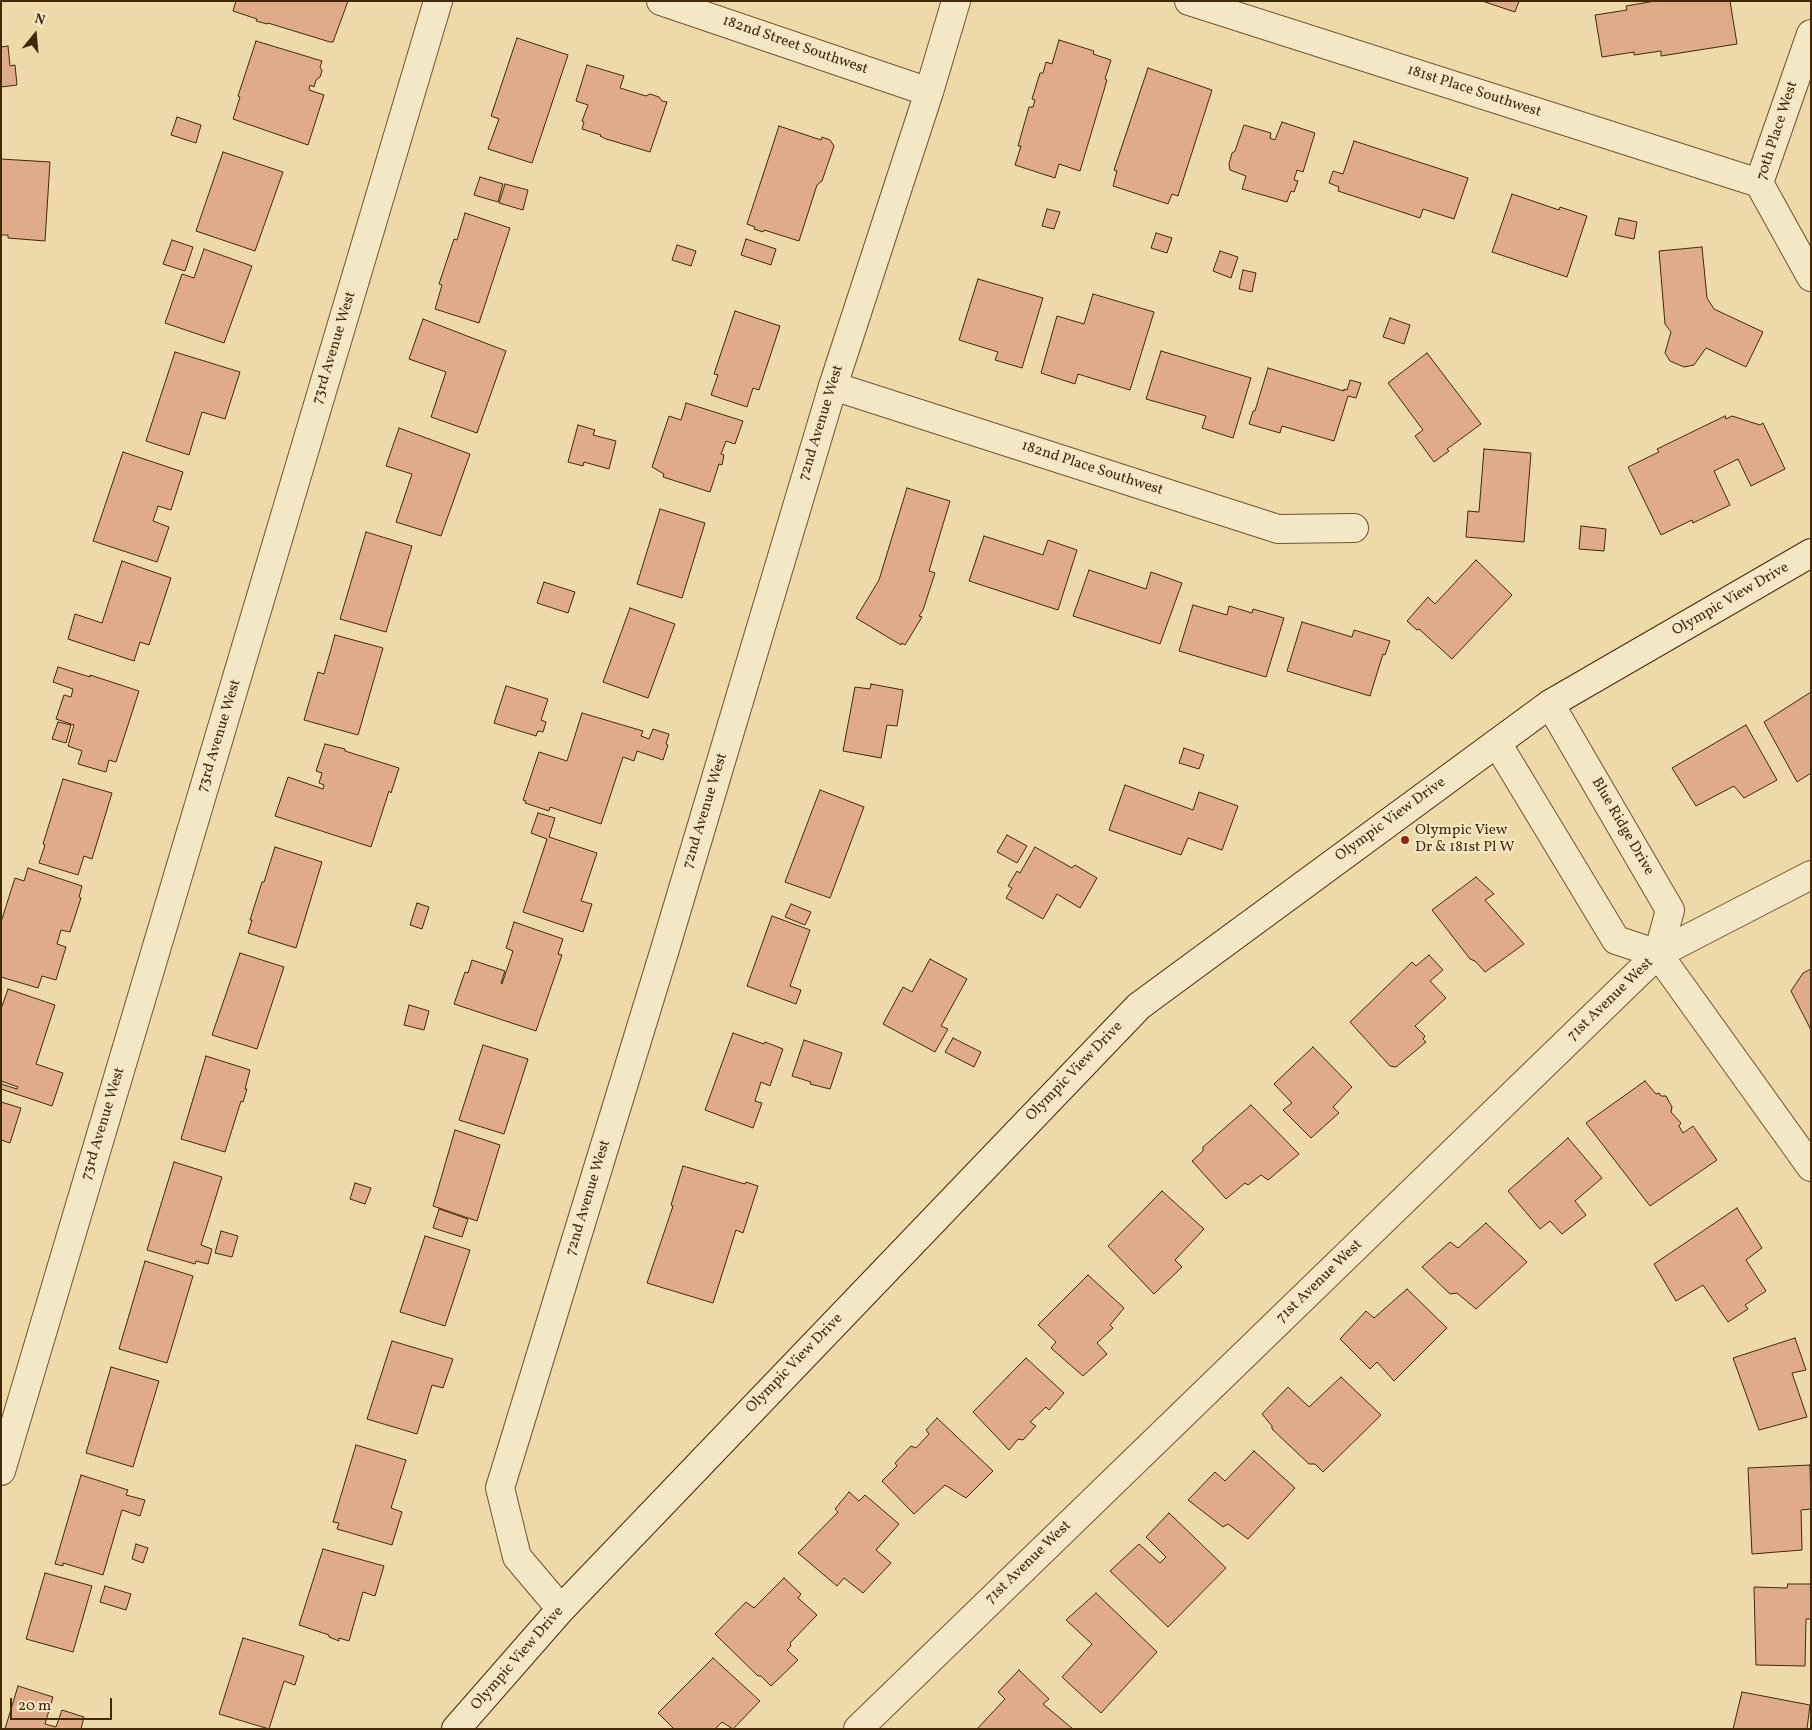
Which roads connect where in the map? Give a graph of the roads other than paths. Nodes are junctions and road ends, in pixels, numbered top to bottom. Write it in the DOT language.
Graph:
graph roads {
  1 [pos="438,1"];
  2 [pos="661,1"];
  3 [pos="956,1"];
  4 [pos="1189,1"];
  5 [pos="1811,34"];
  6 [pos="928,92"];
  7 [pos="1759,183"];
  8 [pos="1811,277"];
  9 [pos="833,386"];
  10 [pos="1354,528"];
  11 [pos="1811,553"];
  12 [pos="1550,704"];
  13 [pos="1497,743"];
  14 [pos="1811,875"];
  15 [pos="1658,954"];
  16 [pos="1811,1167"];
  17 [pos="1,1471"];
  18 [pos="561,1609"];
  19 [pos="456,1729"];
  20 [pos="858,1729"];
  1 -- 17 [label="street, 73rd Avenue West"];
  2 -- 6 [label="street, 182nd Street Southwest"];
  3 -- 6 [label="street, 72nd Avenue West"];
  4 -- 7 [label="street, 181st Place Southwest"];
  5 -- 7 [label="street, 70th Place West"];
  6 -- 9 [label="street, 72nd Avenue West"];
  7 -- 8 [label="street, 70th Place West"];
  9 -- 10 [label="street, 182nd Place Southwest"];
  9 -- 18 [label="street, 72nd Avenue West"];
  11 -- 12 [label="street, Olympic View Drive"];
  12 -- 13 [label="street, Olympic View Drive"];
  12 -- 15 [label="street, Blue Ridge Drive"];
  13 -- 15 [label="street"];
  13 -- 18 [label="street, Olympic View Drive"];
  14 -- 15 [label="street, 71st Avenue West"];
  15 -- 16 [label="street"];
  15 -- 20 [label="street, 71st Avenue West"];
  18 -- 19 [label="street, Olympic View Drive"];
}
